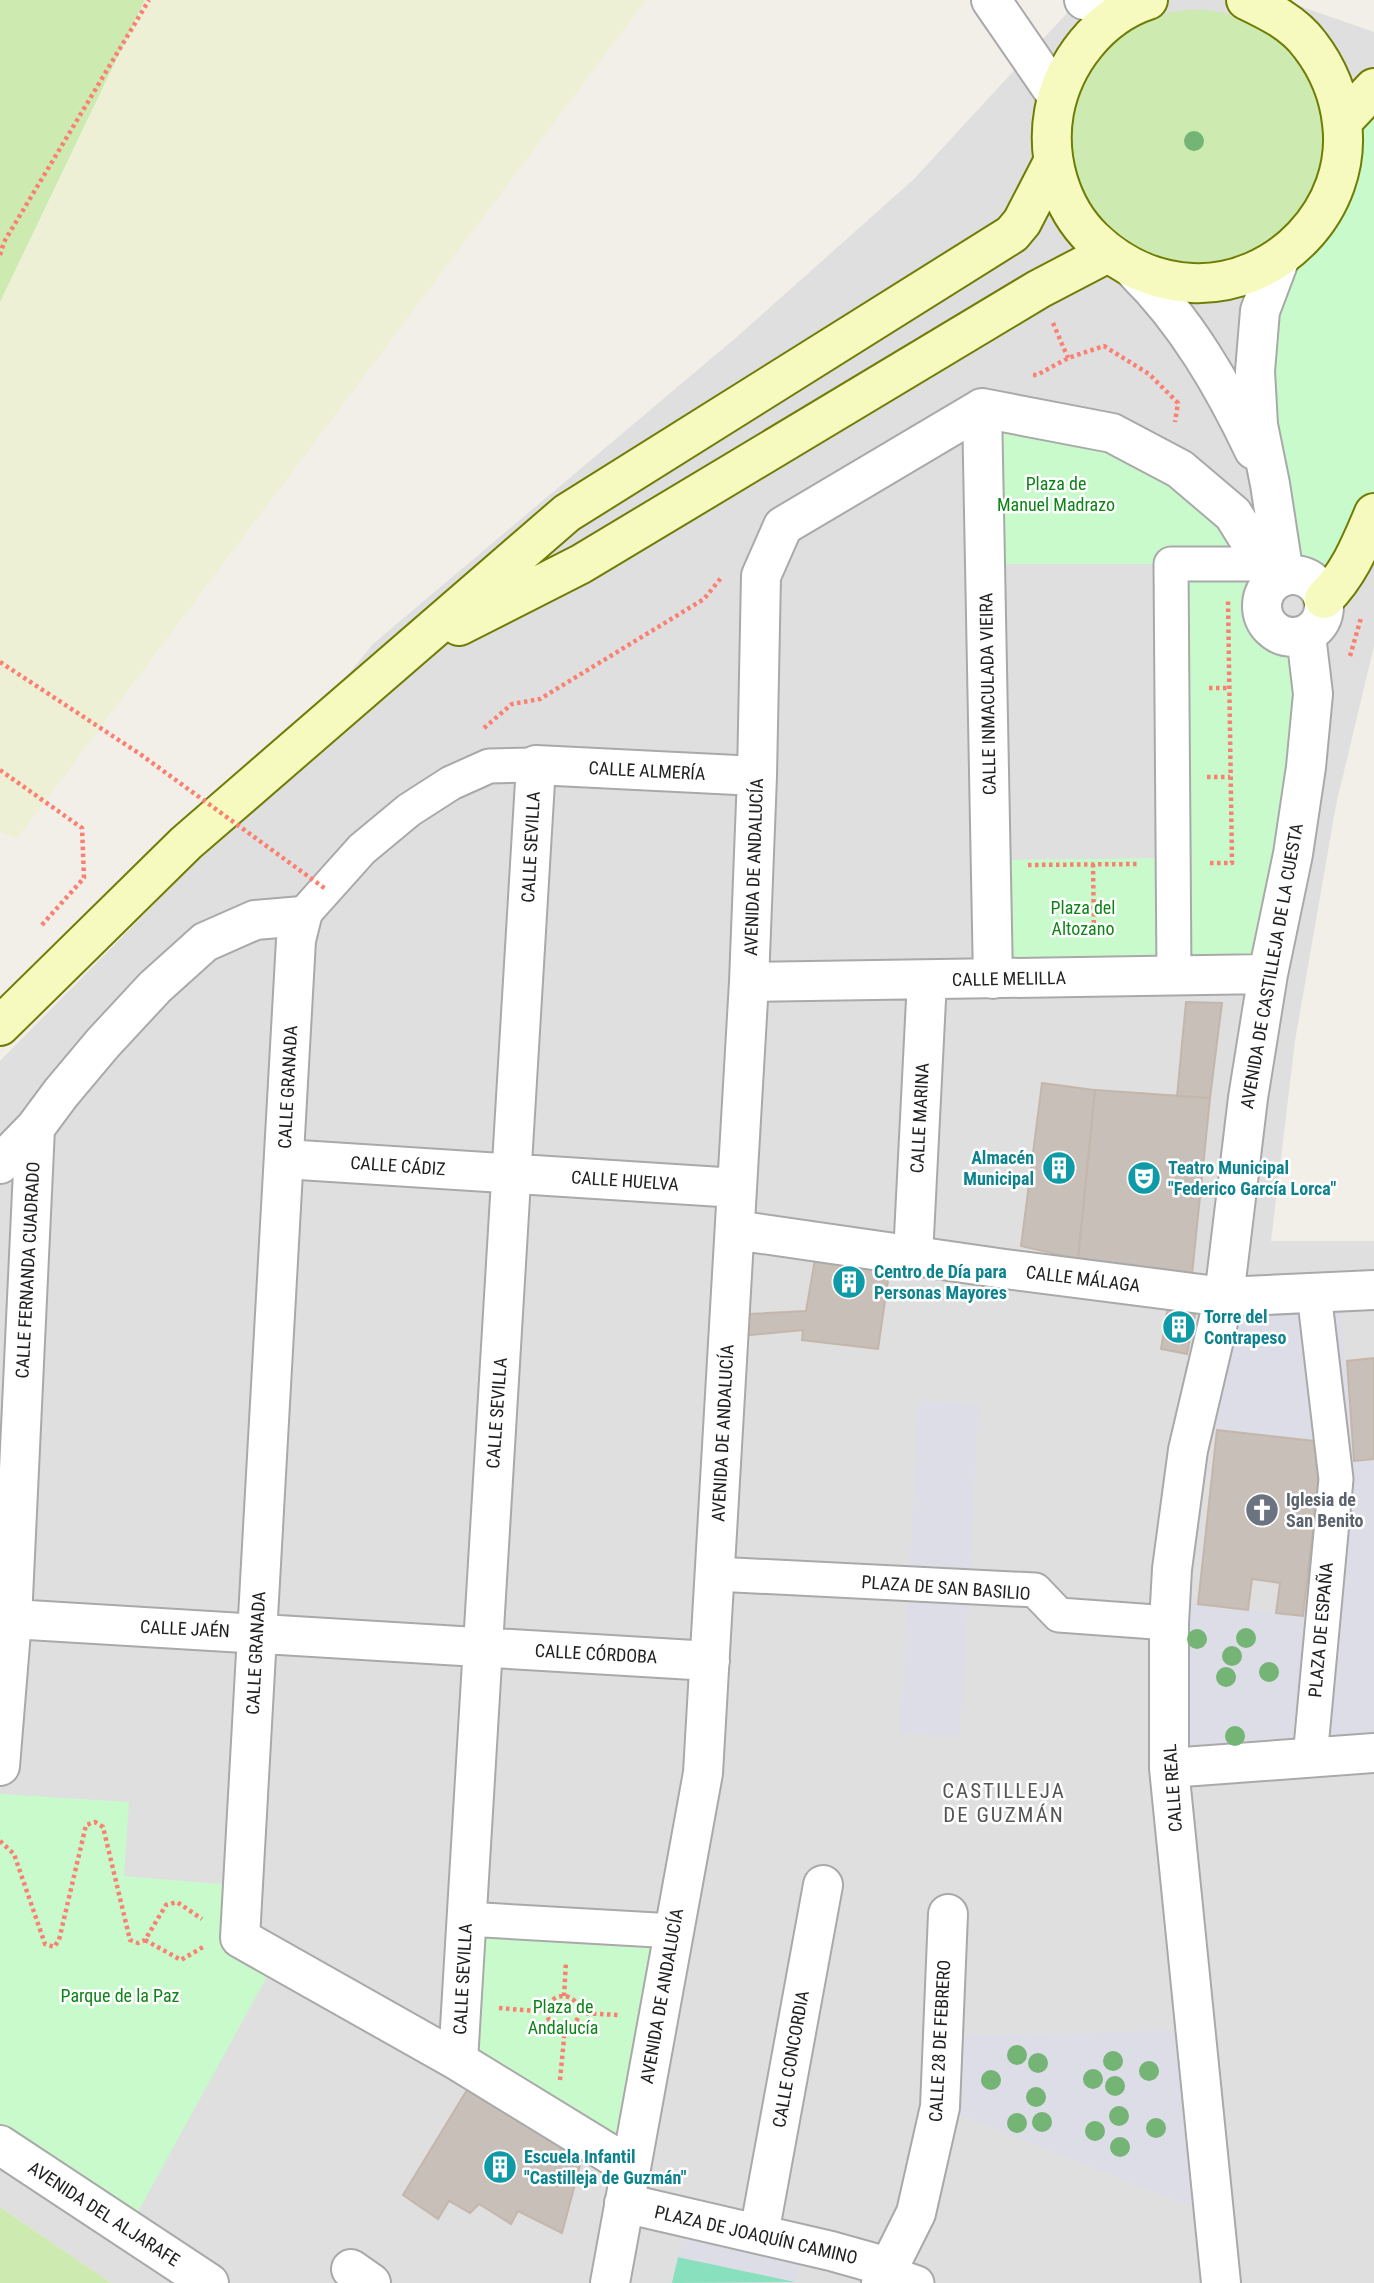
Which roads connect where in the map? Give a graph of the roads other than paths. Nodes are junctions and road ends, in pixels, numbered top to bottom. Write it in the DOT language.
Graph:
graph roads {
  1 [pos="991,0"];
  2 [pos="1084,0"];
  3 [pos="1246,0"];
  4 [pos="1143,2"];
  5 [pos="1374,89"];
  6 [pos="1057,96"];
  7 [pos="1342,122"];
  8 [pos="1053,162"];
  9 [pos="1280,258"];
  10 [pos="1121,262"];
  11 [pos="982,408"];
  12 [pos="1270,484"];
  13 [pos="1374,513"];
  14 [pos="1274,573"];
  15 [pos="1324,599"];
  16 [pos="1306,635"];
  17 [pos="407,652"];
  18 [pos="536,765"];
  19 [pos="757,776"];
  20 [pos="314,903"];
  21 [pos="1268,974"];
  22 [pos="1174,976"];
  23 [pos="993,979"];
  24 [pos="928,980"];
  25 [pos="749,982"];
  26 [pos="0,1026"];
  27 [pos="35,1128"];
  28 [pos="284,1159"];
  29 [pos="0,1164"];
  30 [pos="513,1173"];
  31 [pos="737,1188"];
  32 [pos="735,1230"];
  33 [pos="913,1256"];
  34 [pos="1374,1290"];
  35 [pos="1314,1293"];
  36 [pos="1224,1297"];
  37 [pos="715,1574"];
  38 [pos="12,1619"];
  39 [pos="1169,1623"];
  40 [pos="257,1633"];
  41 [pos="482,1647"];
  42 [pos="710,1661"];
  43 [pos="1374,1753"];
  44 [pos="1310,1758"];
  45 [pos="0,1766"];
  46 [pos="1169,1768"];
  47 [pos="823,1885"];
  48 [pos="948,1914"];
  49 [pos="467,1919"];
  50 [pos="674,1931"];
  51 [pos="458,2061"];
  52 [pos="0,2145"];
  53 [pos="628,2185"];
  54 [pos="759,2234"];
  55 [pos="893,2276"];
  56 [pos="209,2283"];
  57 [pos="610,2283"];
  58 [pos="1221,2283"];
  1 -- 6 [label="street"];
  2 -- 4 [label="street"];
  3 -- 7 [label="main road"];
  4 -- 6 [label="main road"];
  5 -- 7 [label="main road"];
  6 -- 8 [label="main road"];
  7 -- 9 [label="main road"];
  8 -- 10 [label="main road"];
  8 -- 17 [label="main road"];
  9 -- 10 [label="main road"];
  9 -- 12 [label="street"];
  10 -- 12 [label="street"];
  10 -- 17 [label="main road"];
  11 -- 14 [label="street"];
  11 -- 19 [label="street, AVENIDA DE ANDALUCÍA"];
  11 -- 23 [label="street, CALLE INMACULADA VIEIRA"];
  12 -- 14 [label="street"];
  13 -- 15 [label="main road"];
  14 -- 15 [label="street"];
  14 -- 16 [label="street"];
  14 -- 22 [label="street"];
  15 -- 16 [label="street"];
  16 -- 21 [label="street, AVENIDA DE CASTILLEJA DE LA CUESTA"];
  17 -- 26 [label="main road"];
  18 -- 19 [label="street, CALLE ALMERÍA"];
  18 -- 20 [label="street"];
  18 -- 30 [label="street, CALLE SEVILLA"];
  19 -- 25 [label="street, AVENIDA DE ANDALUCÍA"];
  20 -- 27 [label="street"];
  20 -- 28 [label="street, CALLE GRANADA"];
  21 -- 22 [label="street, CALLE MELILLA"];
  21 -- 36 [label="street, AVENIDA DE CASTILLEJA DE LA CUESTA"];
  22 -- 23 [label="street, CALLE MELILLA"];
  23 -- 24 [label="street, CALLE MELILLA"];
  24 -- 25 [label="street, CALLE MELILLA"];
  24 -- 33 [label="street, CALLE MARINA"];
  25 -- 31 [label="street, AVENIDA DE ANDALUCÍA"];
  27 -- 29 [label="street"];
  27 -- 38 [label="street, CALLE FERNANDA CUADRADO"];
  28 -- 30 [label="street, CALLE CÁDIZ"];
  28 -- 40 [label="street, CALLE GRANADA"];
  30 -- 31 [label="street, CALLE HUELVA"];
  30 -- 41 [label="street, CALLE SEVILLA"];
  31 -- 32 [label="street, AVENIDA DE ANDALUCÍA"];
  32 -- 33 [label="street, CALLE MÁLAGA"];
  32 -- 37 [label="street, AVENIDA DE ANDALUCÍA"];
  33 -- 36 [label="street, CALLE MÁLAGA"];
  34 -- 35 [label="street, CALLE MÁLAGA"];
  35 -- 36 [label="street, CALLE MÁLAGA"];
  35 -- 44 [label="street, PLAZA DE ESPAÑA"];
  36 -- 39 [label="street, CALLE REAL"];
  37 -- 39 [label="street, PLAZA DE SAN BASILIO"];
  37 -- 42 [label="street, AVENIDA DE ANDALUCÍA"];
  38 -- 40 [label="street, CALLE JAÉN"];
  38 -- 45 [label="street, CALLE FERNANDA CUADRADO"];
  39 -- 46 [label="street, CALLE REAL"];
  40 -- 41 [label="street, CALLE JAÉN"];
  40 -- 51 [label="street, CALLE GRANADA"];
  41 -- 42 [label="street, CALLE CÓRDOBA"];
  41 -- 49 [label="street, CALLE SEVILLA"];
  42 -- 50 [label="street, AVENIDA DE ANDALUCÍA"];
  43 -- 44 [label="street"];
  44 -- 46 [label="street"];
  46 -- 58 [label="street, CALLE REAL"];
  47 -- 54 [label="street, CALLE CONCORDIA"];
  48 -- 55 [label="street, CALLE 28 DE FEBRERO"];
  49 -- 50 [label="street"];
  49 -- 51 [label="street, CALLE SEVILLA"];
  50 -- 53 [label="street, AVENIDA DE ANDALUCÍA"];
  51 -- 53 [label="street"];
  52 -- 56 [label="street, AVENIDA DEL ALJARAFE"];
  53 -- 54 [label="street, PLAZA DE JOAQUÍN CAMINO"];
  53 -- 57 [label="street, AVENIDA DE ANDALUCÍA"];
  54 -- 55 [label="street, PLAZA DE JOAQUÍN CAMINO"];
}
